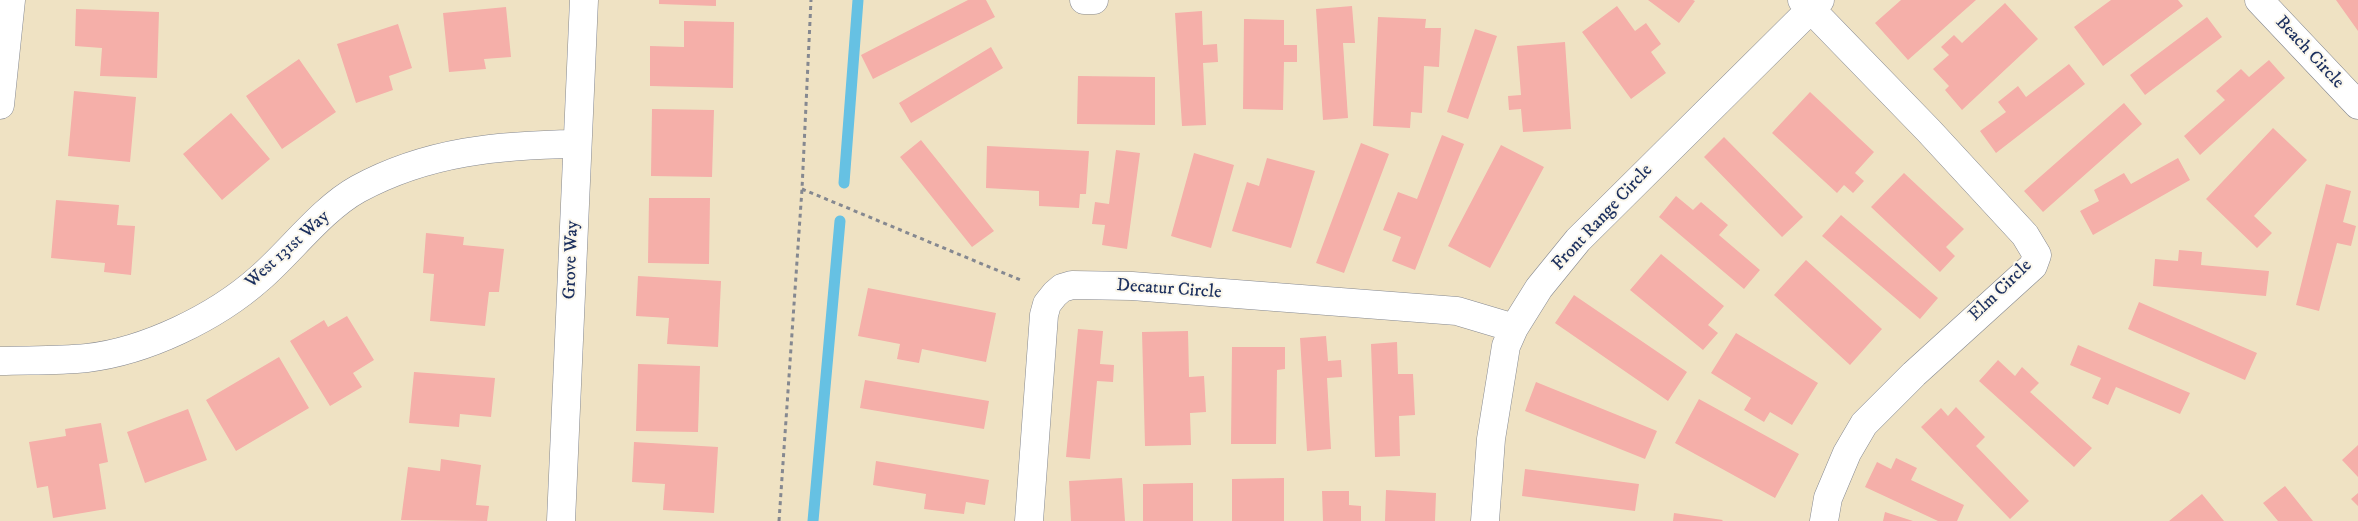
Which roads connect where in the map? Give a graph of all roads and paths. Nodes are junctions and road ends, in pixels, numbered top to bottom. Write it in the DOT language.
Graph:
graph roads {
  1 [pos="11,0"];
  2 [pos="584,0"];
  3 [pos="811,0"];
  4 [pos="1084,0"];
  5 [pos="1094,0"];
  6 [pos="2259,0"];
  7 [pos="1811,3"];
  8 [pos="0,105"];
  9 [pos="2358,106"];
  10 [pos="578,144"];
  11 [pos="802,190"];
  12 [pos="1055,294"];
  13 [pos="1514,328"];
  14 [pos="0,361"];
  15 [pos="561,521"];
  16 [pos="779,521"];
  17 [pos="1029,521"];
  18 [pos="1485,521"];
  19 [pos="1824,521"];
  1 -- 8 [label="street"];
  2 -- 10 [label="street, Grove Way"];
  3 -- 11 [label="path"];
  4 -- 5 [label="street"];
  6 -- 9 [label="street, Beach Circle"];
  7 -- 13 [label="street, Front Range Circle"];
  7 -- 19 [label="street, Elm Circle"];
  10 -- 14 [label="street, West 131st Way"];
  10 -- 15 [label="street, Grove Way"];
  11 -- 12 [label="path"];
  11 -- 16 [label="path"];
  12 -- 13 [label="street, Decatur Circle"];
  12 -- 17 [label="street"];
  13 -- 18 [label="street, Front Range Circle"];
}
